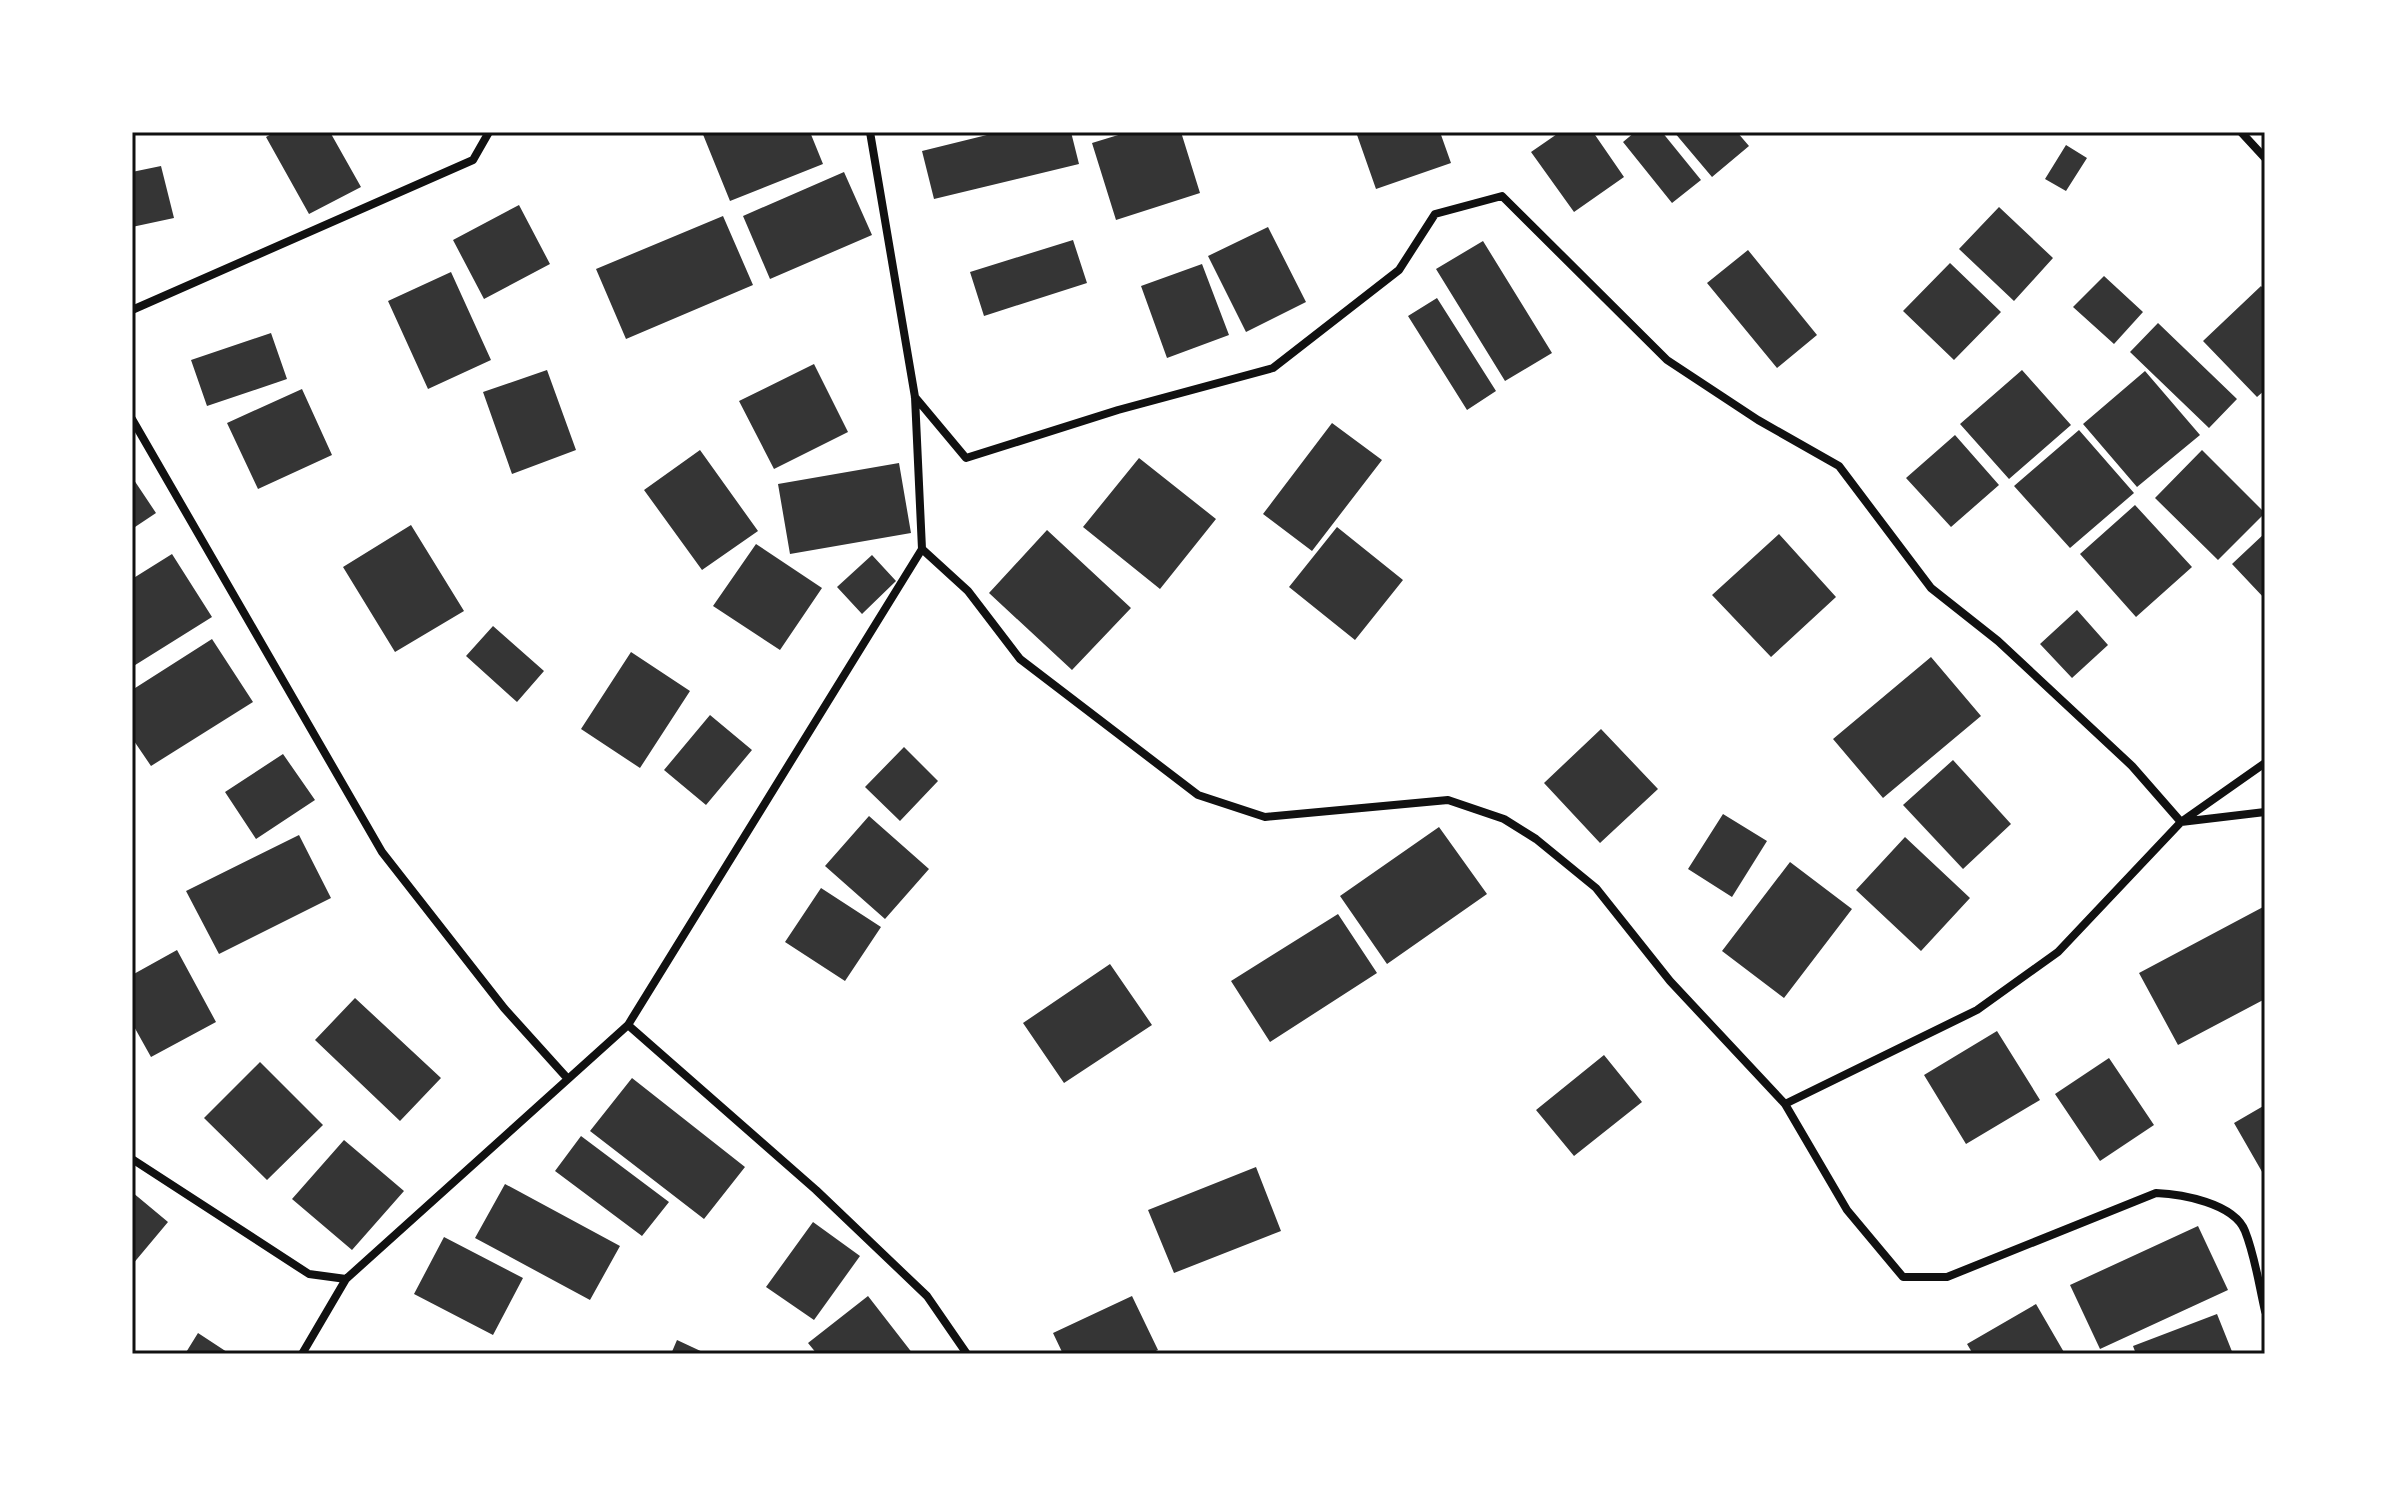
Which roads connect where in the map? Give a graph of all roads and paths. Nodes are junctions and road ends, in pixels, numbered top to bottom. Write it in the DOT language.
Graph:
graph roads {
  1 [pos="489,132"];
  2 [pos="870,132"];
  3 [pos="2241,132"];
  4 [pos="2265,158"];
  5 [pos="132,310"];
  6 [pos="915,397"];
  7 [pos="132,419"];
  8 [pos="922,549"];
  9 [pos="2265,763"];
  10 [pos="2265,812"];
  11 [pos="2181,822"];
  12 [pos="628,1025"];
  13 [pos="568,1079"];
  14 [pos="1785,1104"];
  15 [pos="132,1159"];
  16 [pos="346,1279"];
  17 [pos="2265,1311"];
  18 [pos="302,1354"];
  19 [pos="967,1354"];
  1 -- 5 [label="street"];
  2 -- 6 [label="street"];
  3 -- 4 [label="street"];
  6 -- 8 [label="street"];
  6 -- 11 [label="street"];
  7 -- 13 [label="street"];
  8 -- 12 [label="street"];
  8 -- 14 [label="street"];
  9 -- 11 [label="street"];
  10 -- 11 [label="street"];
  11 -- 14 [label="street"];
  12 -- 13 [label="street"];
  12 -- 19 [label="street"];
  13 -- 16 [label="street"];
  14 -- 17 [label="street"];
  15 -- 16 [label="street"];
  16 -- 18 [label="street"];
}
